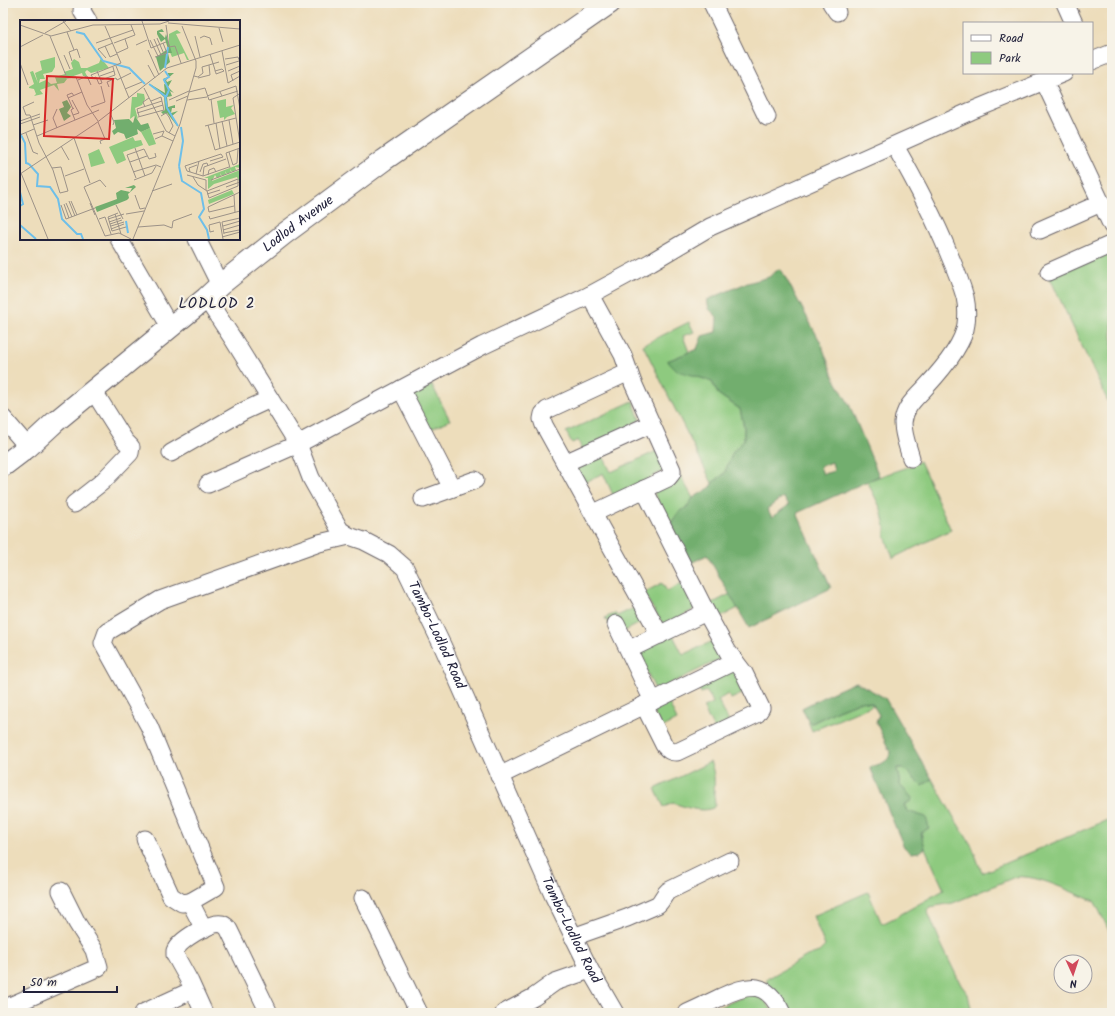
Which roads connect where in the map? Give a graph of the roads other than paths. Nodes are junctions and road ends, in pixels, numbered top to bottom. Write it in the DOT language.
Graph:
graph roads {
  1 [pos="83,3"];
  2 [pos="712,3"];
  3 [pos="1065,3"];
  4 [pos="605,4"];
  5 [pos="87,20"];
  6 [pos="1074,22"];
  7 [pos="1112,53"];
  8 [pos="1093,60"];
  9 [pos="1062,74"];
  10 [pos="1044,81"];
  11 [pos="767,117"];
  12 [pos="895,146"];
  13 [pos="1101,203"];
  14 [pos="1112,226"];
  15 [pos="1040,230"];
  16 [pos="120,240"];
  17 [pos="197,240"];
  18 [pos="1112,244"];
  19 [pos="1049,272"];
  20 [pos="213,292"];
  21 [pos="590,295"];
  22 [pos="170,327"];
  23 [pos="629,372"];
  24 [pos="401,389"];
  25 [pos="93,390"];
  26 [pos="270,399"];
  27 [pos="3,418"];
  28 [pos="651,424"];
  29 [pos="298,444"];
  30 [pos="28,447"];
  31 [pos="171,453"];
  32 [pos="911,458"];
  33 [pos="566,463"];
  34 [pos="3,466"];
  35 [pos="475,480"];
  36 [pos="208,484"];
  37 [pos="452,488"];
  38 [pos="644,489"];
  39 [pos="422,499"];
  40 [pos="74,504"];
  41 [pos="594,513"];
  42 [pos="349,536"];
  43 [pos="706,612"];
  44 [pos="616,624"];
  45 [pos="660,635"];
  46 [pos="630,650"];
  47 [pos="735,661"];
  48 [pos="649,703"];
  49 [pos="499,776"];
  50 [pos="145,839"];
  51 [pos="730,861"];
  52 [pos="61,891"];
  53 [pos="363,898"];
  54 [pos="190,902"];
  55 [pos="204,929"];
  56 [pos="573,937"];
  57 [pos="590,970"];
  58 [pos="193,990"];
  59 [pos="3,1009"];
  60 [pos="143,1013"];
  61 [pos="204,1013"];
  62 [pos="269,1013"];
  63 [pos="419,1013"];
  64 [pos="504,1013"];
  65 [pos="615,1013"];
  66 [pos="687,1013"];
  67 [pos="782,1013"];
  1 -- 5 [label="street"];
  2 -- 11 [label="street"];
  3 -- 6 [label="street"];
  4 -- 20 [label="main road, Lodlod Avenue"];
  7 -- 8 [label="street"];
  9 -- 10 [label="street"];
  10 -- 12 [label="street"];
  10 -- 13 [label="street"];
  12 -- 21 [label="street"];
  12 -- 32 [label="street"];
  13 -- 14 [label="street"];
  13 -- 15 [label="street"];
  16 -- 22 [label="street"];
  17 -- 20 [label="street, Tambo-Lodlod Road"];
  18 -- 19 [label="street"];
  20 -- 22 [label="main road, Lodlod Avenue"];
  20 -- 26 [label="street, Tambo-Lodlod Road"];
  21 -- 23 [label="street"];
  21 -- 24 [label="street"];
  22 -- 25 [label="main road, Lodlod Avenue"];
  23 -- 28 [label="street"];
  23 -- 33 [label="street"];
  24 -- 29 [label="street"];
  24 -- 37 [label="street"];
  25 -- 30 [label="main road, Lodlod Avenue"];
  25 -- 40 [label="street"];
  26 -- 29 [label="street, Tambo-Lodlod Road"];
  26 -- 31 [label="street"];
  27 -- 30 [label="street"];
  28 -- 33 [label="street"];
  28 -- 38 [label="street"];
  29 -- 36 [label="street"];
  29 -- 42 [label="street, Tambo-Lodlod Road"];
  30 -- 34 [label="main road, Lodlod Avenue"];
  33 -- 41 [label="street"];
  35 -- 37 [label="street"];
  37 -- 39 [label="street"];
  38 -- 41 [label="street"];
  38 -- 43 [label="street"];
  41 -- 45 [label="street"];
  42 -- 49 [label="street, Tambo-Lodlod Road"];
  42 -- 54 [label="street"];
  43 -- 45 [label="street"];
  43 -- 47 [label="street"];
  44 -- 46 [label="street"];
  45 -- 46 [label="street"];
  46 -- 48 [label="street"];
  47 -- 48 [label="street"];
  47 -- 48 [label="street"];
  48 -- 49 [label="street"];
  49 -- 56 [label="street, Tambo-Lodlod Road"];
  50 -- 54 [label="street"];
  51 -- 56 [label="street"];
  52 -- 59 [label="street"];
  53 -- 63 [label="street"];
  54 -- 55 [label="street"];
  55 -- 58 [label="street"];
  55 -- 62 [label="street"];
  56 -- 57 [label="street, Tambo-Lodlod Road"];
  57 -- 64 [label="street"];
  57 -- 65 [label="street, Tambo-Lodlod Road"];
  58 -- 60 [label="street"];
  58 -- 61 [label="street"];
  66 -- 67 [label="street"];
}
